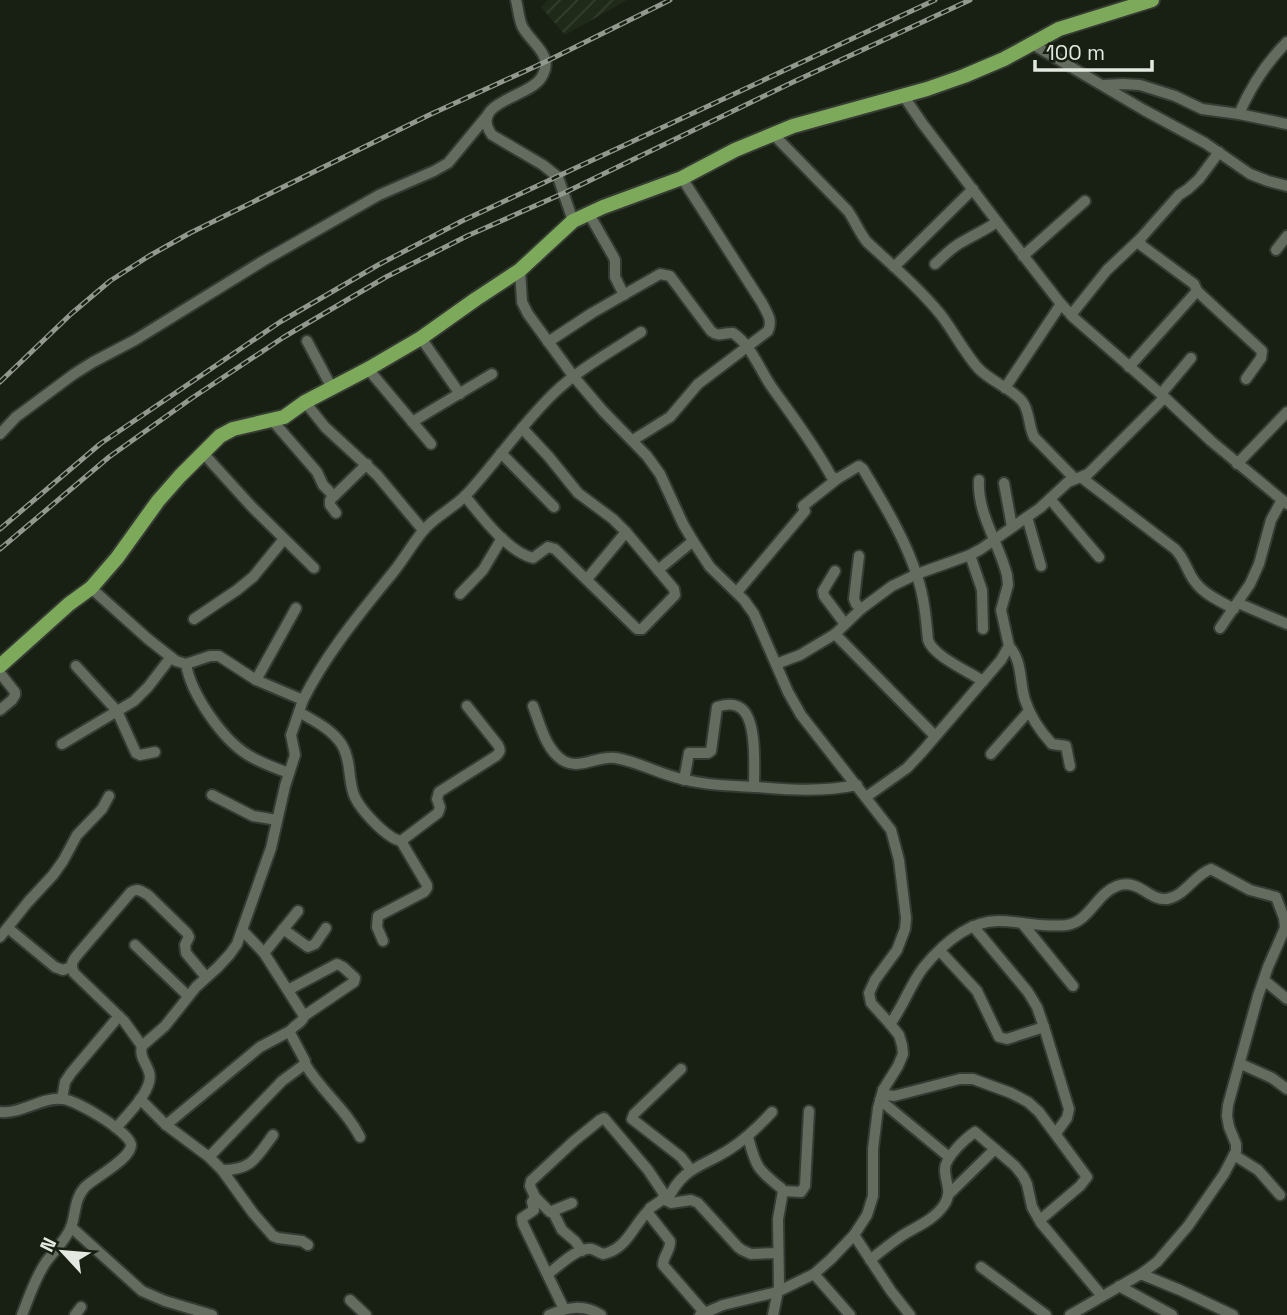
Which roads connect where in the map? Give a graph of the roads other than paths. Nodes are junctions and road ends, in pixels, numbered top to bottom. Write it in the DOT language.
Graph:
graph roads {
  1 [pos="516,0"];
  2 [pos="1152,0"];
  3 [pos="1287,42"];
  4 [pos="1032,44"];
  5 [pos="1103,85"];
  6 [pos="903,94"];
  7 [pos="1239,114"];
  8 [pos="486,117"];
  9 [pos="1287,124"];
  10 [pos="773,134"];
  11 [pos="1219,152"];
  12 [pos="682,178"];
  13 [pos="1287,186"];
  14 [pos="973,189"];
  15 [pos="1085,201"];
  16 [pos="589,214"];
  17 [pos="573,221"];
  18 [pos="997,222"];
  19 [pos="1287,236"];
  20 [pos="1140,239"];
  21 [pos="1276,250"];
  22 [pos="1023,256"];
  23 [pos="935,264"];
  24 [pos="894,267"];
  25 [pos="520,270"];
  26 [pos="1196,291"];
  27 [pos="624,295"];
  28 [pos="1060,304"];
  29 [pos="1071,315"];
  30 [pos="641,332"];
  31 [pos="421,338"];
  32 [pos="307,341"];
  33 [pos="548,342"];
  34 [pos="747,346"];
  35 [pos="1191,358"];
  36 [pos="1129,367"];
  37 [pos="368,369"];
  38 [pos="492,374"];
  39 [pos="574,377"];
  40 [pos="1246,379"];
  41 [pos="332,388"];
  42 [pos="1005,388"];
  43 [pos="460,394"];
  44 [pos="1163,396"];
  45 [pos="305,402"];
  46 [pos="1287,412"];
  47 [pos="272,420"];
  48 [pos="412,422"];
  49 [pos="522,428"];
  50 [pos="0,434"];
  51 [pos="633,440"];
  52 [pos="431,444"];
  53 [pos="203,453"];
  54 [pos="501,453"];
  55 [pos="367,464"];
  56 [pos="1237,464"];
  57 [pos="1078,478"];
  58 [pos="837,479"];
  59 [pos="979,480"];
  60 [pos="1004,483"];
  61 [pos="334,496"];
  62 [pos="465,496"];
  63 [pos="1050,499"];
  64 [pos="1284,502"];
  65 [pos="554,507"];
  66 [pos="336,513"];
  67 [pos="1027,517"];
  68 [pos="1012,527"];
  69 [pos="423,530"];
  70 [pos="626,532"];
  71 [pos="502,538"];
  72 [pos="285,539"];
  73 [pos="994,540"];
  74 [pos="693,541"];
  75 [pos="970,555"];
  76 [pos="859,556"];
  77 [pos="1100,557"];
  78 [pos="1041,566"];
  79 [pos="314,568"];
  80 [pos="658,570"];
  81 [pos="835,570"];
  82 [pos="917,574"];
  83 [pos="587,579"];
  84 [pos="90,588"];
  85 [pos="737,593"];
  86 [pos="460,594"];
  87 [pos="1236,606"];
  88 [pos="296,608"];
  89 [pos="861,609"];
  90 [pos="194,619"];
  91 [pos="845,624"];
  92 [pos="1287,624"];
  93 [pos="1220,628"];
  94 [pos="983,629"];
  95 [pos="835,634"];
  96 [pos="1009,646"];
  97 [pos="171,657"];
  98 [pos="186,664"];
  99 [pos="776,664"];
  100 [pos="0,666"];
  101 [pos="76,666"];
  102 [pos="0,673"];
  103 [pos="256,680"];
  104 [pos="983,681"];
  105 [pos="303,700"];
  106 [pos="467,706"];
  107 [pos="533,706"];
  108 [pos="0,710"];
  109 [pos="117,711"];
  110 [pos="1029,711"];
  111 [pos="299,712"];
  112 [pos="935,736"];
  113 [pos="62,744"];
  114 [pos="155,752"];
  115 [pos="991,754"];
  116 [pos="1070,766"];
  117 [pos="289,773"];
  118 [pos="684,780"];
  119 [pos="857,785"];
  120 [pos="754,787"];
  121 [pos="212,795"];
  122 [pos="109,796"];
  123 [pos="866,797"];
  124 [pos="277,820"];
  125 [pos="401,841"];
  126 [pos="298,911"];
  127 [pos="1286,919"];
  128 [pos="1022,923"];
  129 [pos="973,926"];
  130 [pos="8,928"];
  131 [pos="326,928"];
  132 [pos="283,929"];
  133 [pos="242,930"];
  134 [pos="0,937"];
  135 [pos="383,941"];
  136 [pos="135,945"];
  137 [pos="940,951"];
  138 [pos="264,953"];
  139 [pos="71,967"];
  140 [pos="206,977"];
  141 [pos="1264,981"];
  142 [pos="1073,986"];
  143 [pos="288,990"];
  144 [pos="188,996"];
  145 [pos="1287,999"];
  146 [pos="119,1016"];
  147 [pos="304,1016"];
  148 [pos="886,1020"];
  149 [pos="1044,1027"];
  150 [pos="290,1031"];
  151 [pos="142,1046"];
  152 [pos="305,1064"];
  153 [pos="1241,1064"];
  154 [pos="681,1069"];
  155 [pos="1287,1089"];
  156 [pos="882,1095"];
  157 [pos="62,1099"];
  158 [pos="140,1099"];
  159 [pos="809,1111"];
  160 [pos="0,1112"];
  161 [pos="772,1112"];
  162 [pos="166,1125"];
  163 [pos="116,1128"];
  164 [pos="1056,1133"];
  165 [pos="273,1135"];
  166 [pos="748,1137"];
  167 [pos="360,1138"];
  168 [pos="995,1149"];
  169 [pos="1234,1155"];
  170 [pos="209,1157"];
  171 [pos="948,1157"];
  172 [pos="222,1170"];
  173 [pos="691,1170"];
  174 [pos="783,1191"];
  175 [pos="949,1194"];
  176 [pos="1280,1195"];
  177 [pos="535,1197"];
  178 [pos="665,1199"];
  179 [pos="572,1203"];
  180 [pos="648,1211"];
  181 [pos="553,1212"];
  182 [pos="1040,1220"];
  183 [pos="71,1227"];
  184 [pos="854,1235"];
  185 [pos="308,1245"];
  186 [pos="582,1251"];
  187 [pos="778,1254"];
  188 [pos="870,1260"];
  189 [pos="981,1267"];
  190 [pos="548,1274"];
  191 [pos="814,1274"];
  192 [pos="1141,1274"];
  193 [pos="1119,1286"];
  194 [pos="777,1292"];
  195 [pos="1102,1296"];
  196 [pos="350,1300"];
  197 [pos="565,1309"];
  198 [pos="1087,1312"];
  199 [pos="702,1314"];
  200 [pos="22,1315"];
  201 [pos="212,1315"];
  202 [pos="366,1315"];
  203 [pos="549,1315"];
  204 [pos="601,1315"];
  205 [pos="773,1315"];
  206 [pos="850,1315"];
  207 [pos="910,1315"];
  208 [pos="1046,1315"];
  209 [pos="1070,1315"];
  210 [pos="1172,1315"];
  211 [pos="1233,1315"];
  1 -- 8 [label="street"];
  2 -- 4 [label="main road"];
  3 -- 7 [label="street"];
  4 -- 5 [label="street"];
  4 -- 6 [label="main road"];
  5 -- 7 [label="street"];
  5 -- 11 [label="street"];
  6 -- 10 [label="main road"];
  6 -- 14 [label="street"];
  7 -- 9 [label="street"];
  8 -- 17 [label="street"];
  8 -- 50 [label="street"];
  10 -- 12 [label="main road"];
  10 -- 24 [label="street"];
  11 -- 13 [label="street"];
  11 -- 20 [label="street"];
  12 -- 16 [label="main road"];
  12 -- 34 [label="street"];
  14 -- 18 [label="street"];
  14 -- 24 [label="street"];
  15 -- 22 [label="street"];
  16 -- 17 [label="main road"];
  16 -- 27 [label="street"];
  17 -- 25 [label="main road"];
  18 -- 22 [label="street"];
  18 -- 23 [label="street"];
  19 -- 21 [label="street"];
  20 -- 26 [label="street"];
  20 -- 29 [label="street"];
  22 -- 28 [label="street"];
  24 -- 42 [label="street"];
  25 -- 31 [label="main road"];
  25 -- 33 [label="street"];
  26 -- 36 [label="street"];
  26 -- 40 [label="street"];
  27 -- 33 [label="street"];
  27 -- 34 [label="street"];
  28 -- 29 [label="street"];
  28 -- 42 [label="street"];
  29 -- 36 [label="street"];
  30 -- 39 [label="street"];
  31 -- 37 [label="main road"];
  31 -- 43 [label="street"];
  32 -- 41 [label="street"];
  33 -- 39 [label="street"];
  34 -- 51 [label="street"];
  34 -- 58 [label="street"];
  35 -- 44 [label="street"];
  36 -- 44 [label="street"];
  37 -- 41 [label="main road"];
  37 -- 48 [label="street"];
  38 -- 43 [label="street"];
  39 -- 49 [label="street"];
  39 -- 51 [label="street"];
  41 -- 45 [label="main road"];
  42 -- 57 [label="street"];
  43 -- 48 [label="street"];
  44 -- 56 [label="street"];
  44 -- 57 [label="street"];
  45 -- 47 [label="main road"];
  45 -- 55 [label="street"];
  46 -- 56 [label="street"];
  47 -- 53 [label="main road"];
  47 -- 61 [label="street"];
  48 -- 52 [label="street"];
  49 -- 54 [label="street"];
  49 -- 70 [label="street"];
  51 -- 74 [label="street"];
  53 -- 72 [label="street"];
  53 -- 84 [label="main road"];
  54 -- 62 [label="street"];
  54 -- 65 [label="street"];
  55 -- 61 [label="street"];
  55 -- 69 [label="street"];
  56 -- 64 [label="street"];
  57 -- 63 [label="street"];
  57 -- 87 [label="street"];
  58 -- 82 [label="street"];
  58 -- 85 [label="street"];
  59 -- 73 [label="street"];
  60 -- 68 [label="street"];
  61 -- 66 [label="street"];
  62 -- 69 [label="street"];
  62 -- 71 [label="street"];
  63 -- 67 [label="street"];
  63 -- 77 [label="street"];
  64 -- 87 [label="street"];
  67 -- 68 [label="street"];
  67 -- 78 [label="street"];
  68 -- 73 [label="street"];
  69 -- 105 [label="street"];
  70 -- 80 [label="street"];
  70 -- 83 [label="street"];
  71 -- 83 [label="street"];
  71 -- 86 [label="street"];
  72 -- 79 [label="street"];
  72 -- 90 [label="street"];
  73 -- 75 [label="street"];
  73 -- 96 [label="street"];
  74 -- 80 [label="street"];
  74 -- 85 [label="street"];
  75 -- 82 [label="street"];
  75 -- 94 [label="street"];
  76 -- 89 [label="street"];
  80 -- 83 [label="street"];
  81 -- 91 [label="street"];
  82 -- 89 [label="street"];
  82 -- 104 [label="street"];
  84 -- 97 [label="street"];
  84 -- 100 [label="main road"];
  85 -- 99 [label="street"];
  87 -- 92 [label="street"];
  87 -- 93 [label="street"];
  88 -- 103 [label="street"];
  89 -- 91 [label="street"];
  91 -- 95 [label="street"];
  95 -- 99 [label="street"];
  95 -- 112 [label="street"];
  96 -- 104 [label="street"];
  96 -- 110 [label="street"];
  97 -- 98 [label="street"];
  97 -- 109 [label="street"];
  98 -- 103 [label="street"];
  98 -- 117 [label="street"];
  99 -- 119 [label="street"];
  101 -- 109 [label="street"];
  102 -- 108 [label="street"];
  103 -- 105 [label="street"];
  104 -- 112 [label="street"];
  105 -- 111 [label="street"];
  106 -- 125 [label="street"];
  107 -- 118 [label="street"];
  109 -- 113 [label="street"];
  109 -- 114 [label="street"];
  110 -- 115 [label="street"];
  110 -- 116 [label="street"];
  111 -- 117 [label="street"];
  111 -- 125 [label="street"];
  112 -- 123 [label="street"];
  117 -- 124 [label="street"];
  118 -- 120 [label="street"];
  118 -- 120 [label="street"];
  119 -- 120 [label="street"];
  119 -- 123 [label="street"];
  121 -- 124 [label="street"];
  122 -- 130 [label="street"];
  123 -- 148 [label="street"];
  124 -- 133 [label="street"];
  125 -- 135 [label="street"];
  126 -- 132 [label="street"];
  127 -- 128 [label="street"];
  127 -- 141 [label="street"];
  128 -- 129 [label="street"];
  128 -- 142 [label="street"];
  129 -- 137 [label="street"];
  129 -- 149 [label="street"];
  130 -- 134 [label="street"];
  130 -- 139 [label="street"];
  131 -- 132 [label="street"];
  132 -- 138 [label="street"];
  133 -- 138 [label="street"];
  133 -- 140 [label="street"];
  136 -- 144 [label="street"];
  137 -- 148 [label="street"];
  137 -- 149 [label="street"];
  138 -- 143 [label="street"];
  139 -- 140 [label="street"];
  139 -- 146 [label="street"];
  140 -- 144 [label="street"];
  141 -- 145 [label="street"];
  141 -- 153 [label="street"];
  143 -- 147 [label="street"];
  143 -- 147 [label="street"];
  144 -- 151 [label="street"];
  146 -- 151 [label="street"];
  146 -- 157 [label="street"];
  147 -- 150 [label="street"];
  148 -- 156 [label="street"];
  149 -- 164 [label="street"];
  150 -- 152 [label="street"];
  150 -- 162 [label="street"];
  151 -- 158 [label="street"];
  152 -- 167 [label="street"];
  152 -- 170 [label="street"];
  153 -- 155 [label="street"];
  153 -- 169 [label="street"];
  154 -- 173 [label="street"];
  156 -- 164 [label="street"];
  156 -- 171 [label="street"];
  156 -- 184 [label="street"];
  157 -- 160 [label="street"];
  157 -- 163 [label="street"];
  158 -- 162 [label="street"];
  158 -- 163 [label="street"];
  159 -- 174 [label="street"];
  161 -- 166 [label="street"];
  162 -- 170 [label="street"];
  163 -- 183 [label="street"];
  164 -- 182 [label="street"];
  165 -- 172 [label="street"];
  166 -- 173 [label="street"];
  166 -- 174 [label="street"];
  168 -- 171 [label="street"];
  168 -- 175 [label="street"];
  168 -- 182 [label="street"];
  169 -- 176 [label="street"];
  169 -- 192 [label="street"];
  170 -- 172 [label="street"];
  171 -- 175 [label="street"];
  172 -- 185 [label="street"];
  173 -- 178 [label="street"];
  174 -- 187 [label="street"];
  175 -- 188 [label="street"];
  177 -- 178 [label="street"];
  177 -- 181 [label="street"];
  177 -- 190 [label="street"];
  178 -- 180 [label="street"];
  178 -- 187 [label="street"];
  179 -- 181 [label="street"];
  180 -- 186 [label="street"];
  180 -- 199 [label="street"];
  181 -- 186 [label="street"];
  182 -- 195 [label="street"];
  183 -- 200 [label="street"];
  183 -- 201 [label="street"];
  184 -- 188 [label="street"];
  184 -- 191 [label="street"];
  186 -- 190 [label="street"];
  187 -- 194 [label="street"];
  188 -- 207 [label="street"];
  189 -- 208 [label="street"];
  190 -- 197 [label="street"];
  191 -- 194 [label="street"];
  191 -- 206 [label="street"];
  192 -- 193 [label="street"];
  192 -- 211 [label="street"];
  193 -- 195 [label="street"];
  193 -- 210 [label="street"];
  194 -- 199 [label="street"];
  194 -- 205 [label="street"];
  195 -- 198 [label="street"];
  196 -- 202 [label="street"];
  197 -- 203 [label="street"];
  197 -- 204 [label="street"];
  198 -- 209 [label="street"];
}
